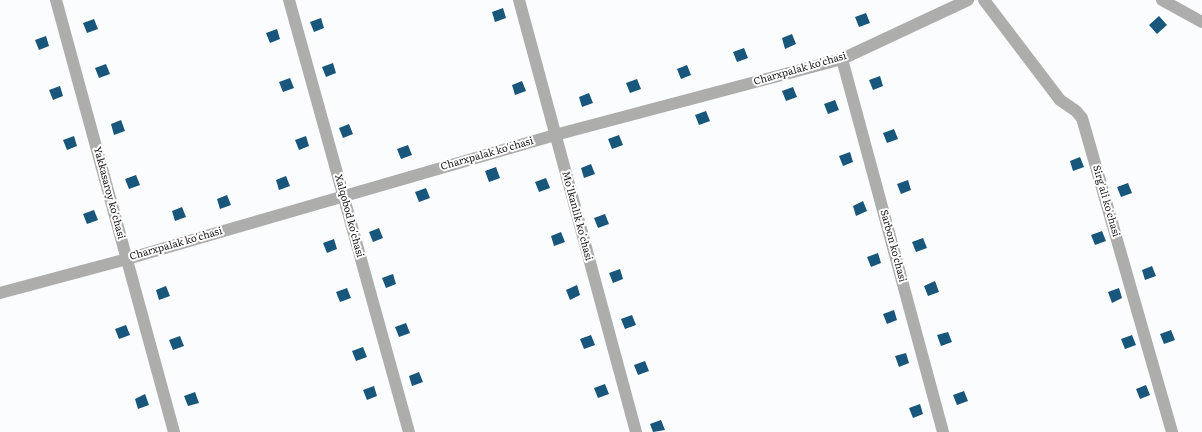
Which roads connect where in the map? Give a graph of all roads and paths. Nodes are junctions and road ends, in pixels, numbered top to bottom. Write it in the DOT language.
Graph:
graph roads {
  1 [pos="56,0"];
  2 [pos="289,0"];
  3 [pos="519,0"];
  4 [pos="968,0"];
  5 [pos="984,0"];
  6 [pos="1162,0"];
  7 [pos="1202,22"];
  8 [pos="842,59"];
  9 [pos="555,134"];
  10 [pos="344,195"];
  11 [pos="127,259"];
  12 [pos="0,293"];
  13 [pos="174,432"];
  14 [pos="409,432"];
  15 [pos="636,432"];
  16 [pos="943,432"];
  17 [pos="1172,432"];
  1 -- 11 [label="street, Yakkasaroy ko'chasi"];
  2 -- 10 [label="street, Xalqobod ko'chasi"];
  3 -- 9 [label="street, Mo'lkanlik ko'chasi"];
  4 -- 8 [label="street, Charxpalak ko'chasi"];
  5 -- 17 [label="street, Sirg'ali ko'chasi"];
  6 -- 7 [label="street"];
  8 -- 9 [label="street, Charxpalak ko'chasi"];
  8 -- 16 [label="street, Sarbon ko'chasi"];
  9 -- 10 [label="street, Charxpalak ko'chasi"];
  9 -- 15 [label="street, Mo'lkanlik ko'chasi"];
  10 -- 11 [label="street, Charxpalak ko'chasi"];
  10 -- 14 [label="street, Xalqobod ko'chasi"];
  11 -- 12 [label="street, Charxpalak ko'chasi"];
  11 -- 13 [label="street, Yakkasaroy ko'chasi"];
}
